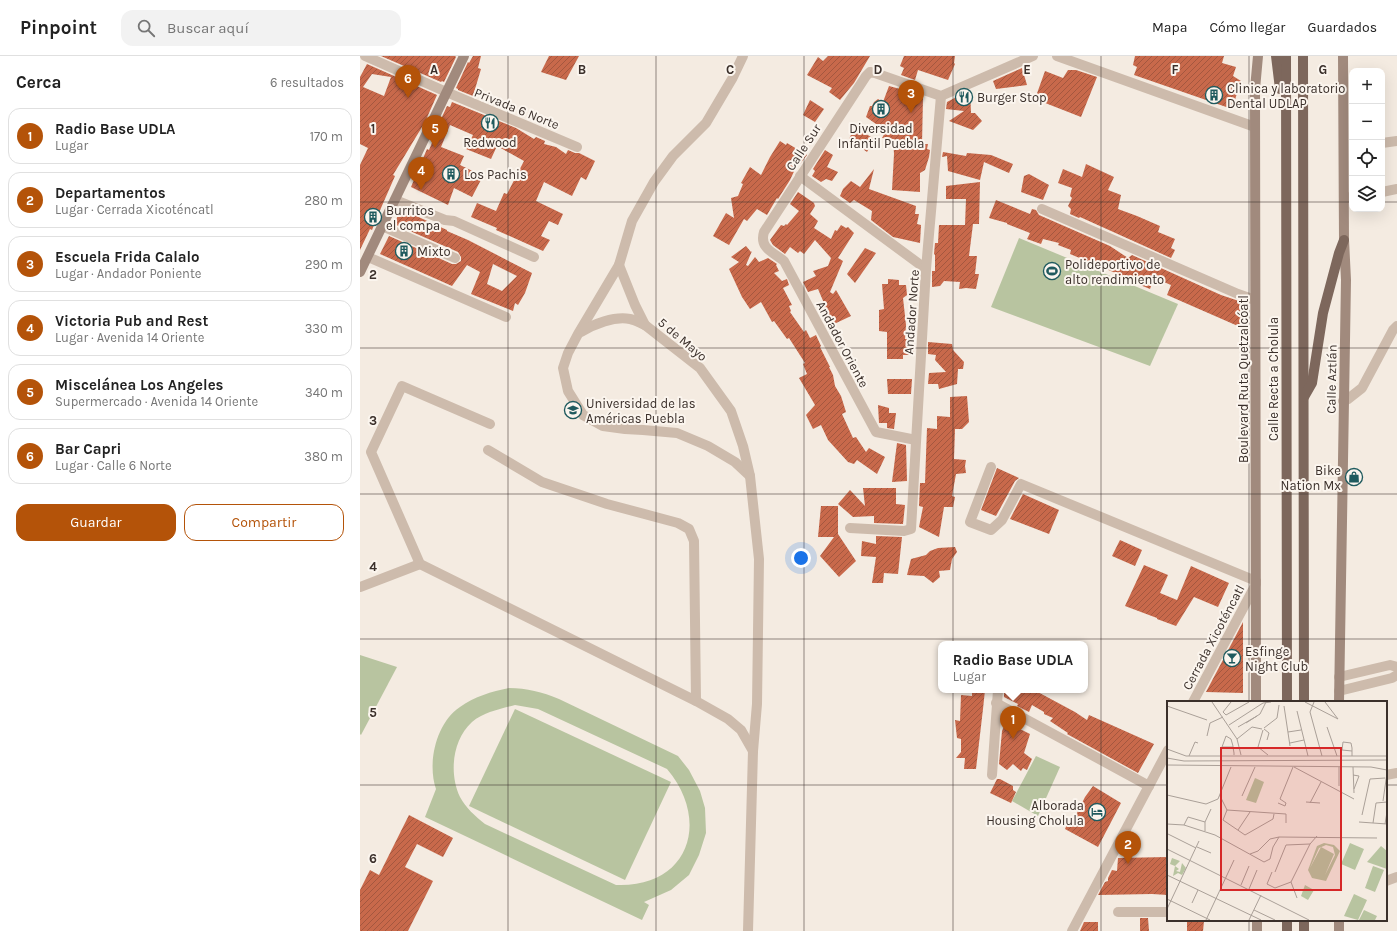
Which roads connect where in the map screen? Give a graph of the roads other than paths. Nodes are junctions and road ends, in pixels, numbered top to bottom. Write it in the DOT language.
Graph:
graph roads {
  1 [pos="366,56"];
  2 [pos="464,56"];
  3 [pos="743,56"];
  4 [pos="1033,56"];
  5 [pos="1057,56"];
  6 [pos="1258,56"];
  7 [pos="1276,56"];
  8 [pos="1286,56"];
  9 [pos="1303,56"];
  10 [pos="1343,56"];
  11 [pos="447,92"];
  12 [pos="941,96"];
  13 [pos="1285,121"];
  14 [pos="1255,127"];
  15 [pos="1397,141"];
  16 [pos="1385,143"];
  17 [pos="577,146"];
  18 [pos="1348,146"];
  19 [pos="800,176"];
  20 [pos="1397,189"];
  21 [pos="1385,191"];
  22 [pos="1348,198"];
  23 [pos="395,200"];
  24 [pos="1042,209"];
  25 [pos="382,226"];
  26 [pos="762,238"];
  27 [pos="1344,240"];
  28 [pos="368,257"];
  29 [pos="534,257"];
  30 [pos="455,258"];
  31 [pos="619,265"];
  32 [pos="926,269"];
  33 [pos="360,272"];
  34 [pos="1255,300"];
  35 [pos="506,317"];
  36 [pos="645,325"];
  37 [pos="1397,326"];
  38 [pos="578,334"];
  39 [pos="1304,399"];
  40 [pos="1343,401"];
  41 [pos="490,424"];
  42 [pos="916,440"];
  43 [pos="488,450"];
  44 [pos="991,467"];
  45 [pos="750,476"];
  46 [pos="850,528"];
  47 [pos="420,564"];
  48 [pos="1256,583"];
  49 [pos="360,587"];
  50 [pos="1397,667"];
  51 [pos="1397,675"];
  52 [pos="1339,677"];
  53 [pos="1339,691"];
  54 [pos="998,693"];
  55 [pos="696,701"];
  56 [pos="1194,701"];
  57 [pos="1256,701"];
  58 [pos="1287,701"];
  59 [pos="1304,701"];
  60 [pos="1339,701"];
  61 [pos="996,703"];
  62 [pos="753,751"];
  63 [pos="1167,752"];
  64 [pos="1397,772"];
  65 [pos="992,775"];
  66 [pos="1387,776"];
  67 [pos="1149,786"];
  68 [pos="1397,877"];
  69 [pos="1387,881"];
  70 [pos="1118,912"];
  71 [pos="1167,912"];
  72 [pos="748,931"];
  73 [pos="1072,931"];
  1 -- 11 [label="street, Privada 6 Norte"];
  2 -- 11 [label="main road"];
  3 -- 31 [label="street"];
  4 -- 12 [label="street"];
  5 -- 14 [label="street"];
  6 -- 14 [label="main road, Boulevard Ruta Quetzalcóatl"];
  7 -- 13 [label="main road"];
  8 -- 13 [label="main road, Calle Recta a Cholula"];
  9 -- 39 [label="main road"];
  10 -- 18 [label="main road, Calle Aztlán"];
  11 -- 17 [label="street, Privada 6 Norte"];
  11 -- 23 [label="main road"];
  12 -- 19 [label="street, Calle Sur"];
  12 -- 32 [label="street, Andador Norte"];
  13 -- 58 [label="main road, Calle Recta a Cholula"];
  14 -- 34 [label="main road, Boulevard Ruta Quetzalcóatl"];
  15 -- 16 [label="street"];
  18 -- 22 [label="main road, Calle Aztlán"];
  19 -- 26 [label="street, Calle Sur"];
  19 -- 32 [label="street"];
  20 -- 21 [label="street"];
  22 -- 27 [label="main road, Calle Aztlán"];
  23 -- 25 [label="main road"];
  23 -- 29 [label="street"];
  24 -- 34 [label="street"];
  25 -- 28 [label="main road"];
  25 -- 30 [label="street"];
  26 -- 42 [label="street, Andador Oriente"];
  27 -- 39 [label="main road"];
  27 -- 40 [label="main road, Calle Aztlán"];
  28 -- 33 [label="main road"];
  28 -- 35 [label="street"];
  31 -- 36 [label="street, 5 de Mayo"];
  31 -- 38 [label="street"];
  32 -- 42 [label="street, Andador Norte"];
  34 -- 48 [label="main road, Boulevard Ruta Quetzalcóatl"];
  36 -- 38 [label="street"];
  36 -- 45 [label="street, 5 de Mayo"];
  37 -- 40 [label="street"];
  38 -- 45 [label="street"];
  39 -- 59 [label="main road"];
  40 -- 52 [label="main road, Calle Aztlán"];
  41 -- 47 [label="street"];
  42 -- 46 [label="street, Andador Norte"];
  43 -- 55 [label="street"];
  44 -- 48 [label="street"];
  45 -- 62 [label="street, 5 de Mayo"];
  47 -- 49 [label="street"];
  47 -- 55 [label="street"];
  48 -- 56 [label="street, Cerrada Xicoténcatl"];
  48 -- 57 [label="main road, Boulevard Ruta Quetzalcóatl"];
  50 -- 52 [label="street"];
  51 -- 53 [label="street"];
  52 -- 53 [label="main road, Calle Aztlán"];
  53 -- 60 [label="main road, Calle Aztlán"];
  54 -- 61 [label="street"];
  55 -- 62 [label="street"];
  61 -- 65 [label="street"];
  61 -- 67 [label="street"];
  62 -- 72 [label="street, 5 de Mayo"];
  63 -- 67 [label="street"];
  64 -- 66 [label="street"];
  67 -- 73 [label="street"];
  68 -- 69 [label="street"];
  70 -- 71 [label="street"];
}
